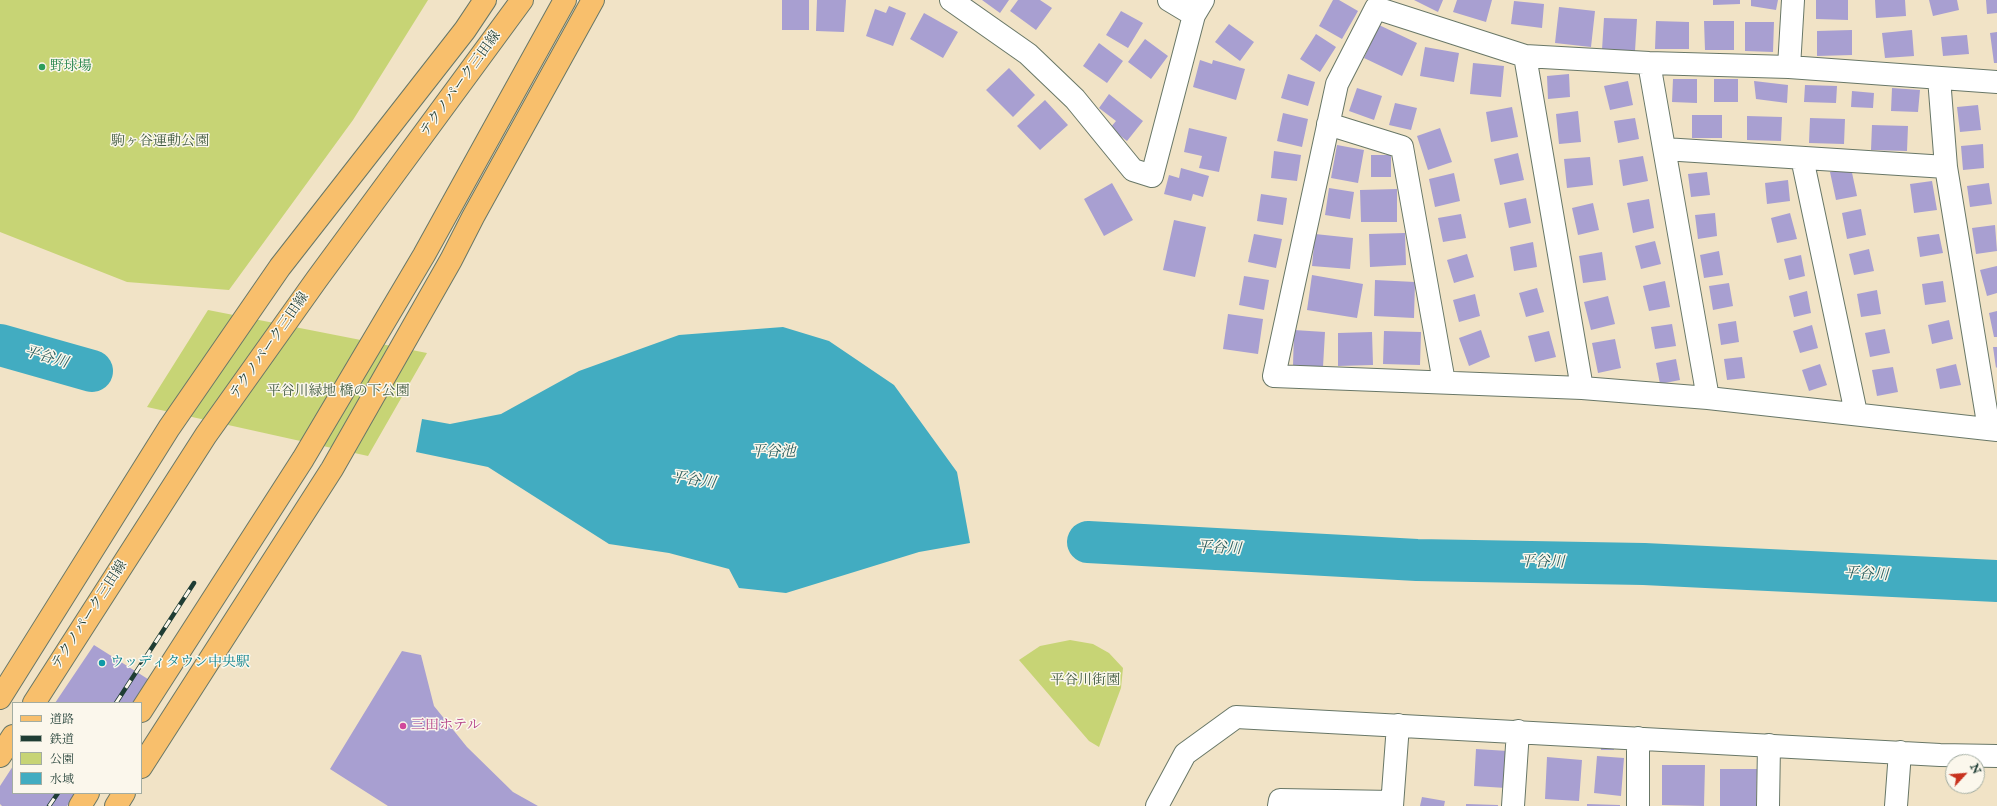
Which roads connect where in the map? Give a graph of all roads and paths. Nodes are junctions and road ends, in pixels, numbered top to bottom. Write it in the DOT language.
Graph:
graph roads {
  1 [pos="485,0"];
  2 [pos="522,0"];
  3 [pos="565,0"];
  4 [pos="951,0"];
  5 [pos="1169,0"];
  6 [pos="1793,0"];
  7 [pos="593,1"];
  8 [pos="1198,8"];
  9 [pos="1525,56"];
  10 [pos="1649,63"];
  11 [pos="1788,67"];
  12 [pos="1938,78"];
  13 [pos="1997,82"];
  14 [pos="1328,124"];
  15 [pos="1664,149"];
  16 [pos="1802,158"];
  17 [pos="1946,168"];
  18 [pos="1444,382"];
  19 [pos="1582,388"];
  20 [pos="1708,398"];
  21 [pos="1856,413"];
  22 [pos="1993,429"];
  23 [pos="0,698"];
  24 [pos="35,702"];
  25 [pos="142,709"];
  26 [pos="1398,725"];
  27 [pos="1518,731"];
  28 [pos="12,738"];
  29 [pos="1638,738"];
  30 [pos="1770,745"];
  31 [pos="1900,752"];
  32 [pos="0,756"];
  33 [pos="1997,756"];
  34 [pos="142,765"];
  35 [pos="87,794"];
  36 [pos="123,794"];
  37 [pos="1392,804"];
  38 [pos="80,806"];
  39 [pos="116,806"];
  40 [pos="1157,806"];
  41 [pos="1279,806"];
  42 [pos="1513,806"];
  43 [pos="1638,806"];
  44 [pos="1768,806"];
  45 [pos="1896,806"];
  1 -- 23 [label="main road"];
  2 -- 24 [label="main road, テクノパーク三田線"];
  3 -- 25 [label="main road"];
  4 -- 8 [label="street"];
  5 -- 8 [label="street"];
  6 -- 11 [label="street"];
  7 -- 34 [label="main road"];
  9 -- 10 [label="street"];
  9 -- 14 [label="street"];
  9 -- 19 [label="street"];
  10 -- 11 [label="street"];
  10 -- 15 [label="street"];
  11 -- 12 [label="street"];
  12 -- 13 [label="street"];
  12 -- 17 [label="street"];
  14 -- 18 [label="street"];
  14 -- 18 [label="street"];
  15 -- 16 [label="street"];
  15 -- 20 [label="street"];
  16 -- 17 [label="street"];
  16 -- 21 [label="street"];
  17 -- 22 [label="street"];
  18 -- 19 [label="street"];
  19 -- 20 [label="street"];
  20 -- 21 [label="street"];
  21 -- 22 [label="street"];
  26 -- 27 [label="street"];
  26 -- 37 [label="street"];
  26 -- 40 [label="street"];
  27 -- 29 [label="street"];
  27 -- 42 [label="street"];
  28 -- 32 [label="main road"];
  29 -- 30 [label="street"];
  29 -- 43 [label="street"];
  30 -- 31 [label="street"];
  30 -- 44 [label="street"];
  31 -- 33 [label="street"];
  31 -- 45 [label="street"];
  35 -- 38 [label="main road"];
  36 -- 39 [label="main road"];
  37 -- 41 [label="street"];
}
